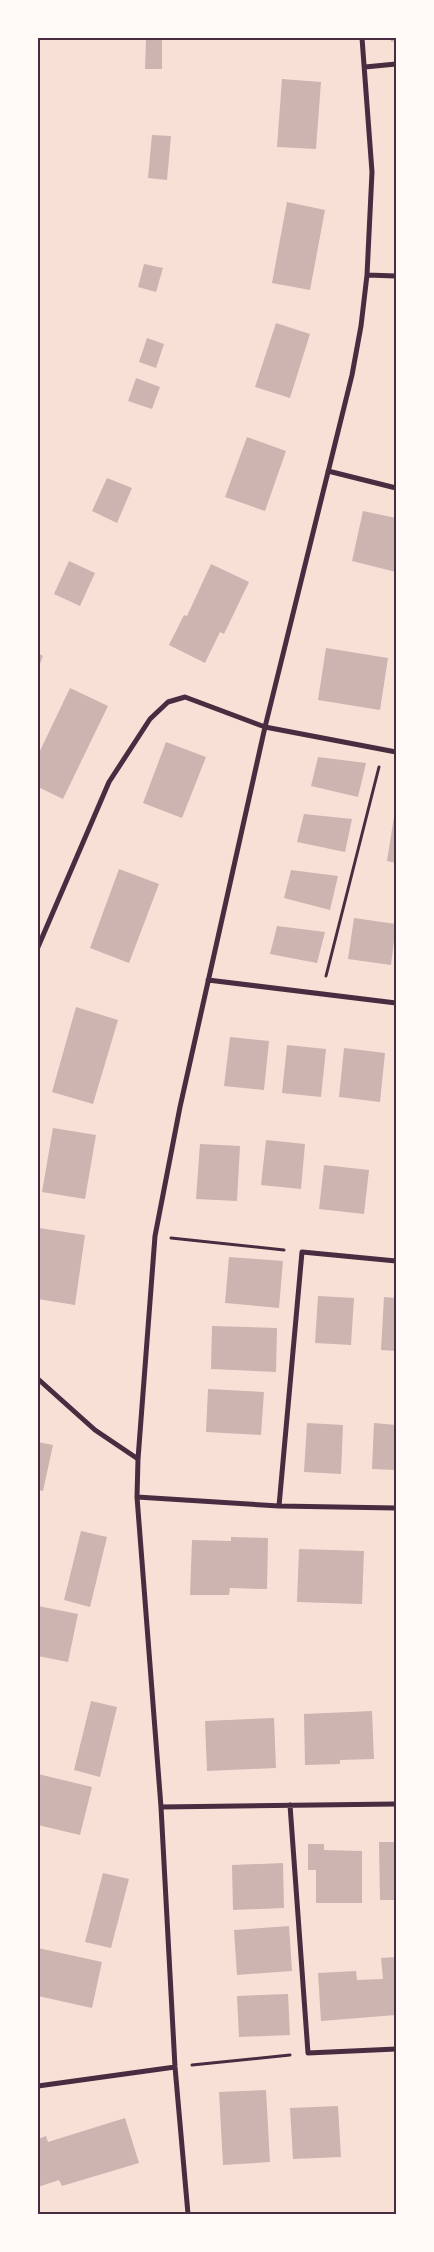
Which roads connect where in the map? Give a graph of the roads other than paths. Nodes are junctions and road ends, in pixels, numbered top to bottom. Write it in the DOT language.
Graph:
graph roads {
  1 [pos="362,38"];
  2 [pos="396,64"];
  3 [pos="365,67"];
  4 [pos="367,275"];
  5 [pos="396,276"];
  6 [pos="328,471"];
  7 [pos="396,488"];
  8 [pos="265,726"];
  9 [pos="396,752"];
  10 [pos="38,947"];
  11 [pos="208,980"];
  12 [pos="396,1003"];
  13 [pos="396,1261"];
  14 [pos="38,1379"];
  15 [pos="138,1459"];
  16 [pos="137,1497"];
  17 [pos="279,1506"];
  18 [pos="396,1508"];
  19 [pos="396,1804"];
  20 [pos="290,1805"];
  21 [pos="161,1807"];
  22 [pos="396,2049"];
  23 [pos="175,2067"];
  24 [pos="38,2086"];
  25 [pos="188,2214"];
  1 -- 3 [label="street"];
  2 -- 3 [label="street"];
  3 -- 4 [label="street"];
  4 -- 5 [label="street"];
  4 -- 6 [label="street"];
  6 -- 7 [label="street"];
  6 -- 8 [label="street"];
  8 -- 9 [label="street"];
  8 -- 10 [label="street"];
  8 -- 11 [label="street"];
  11 -- 12 [label="street"];
  11 -- 15 [label="street"];
  13 -- 17 [label="street"];
  14 -- 15 [label="street"];
  15 -- 16 [label="street"];
  16 -- 17 [label="street"];
  16 -- 21 [label="street"];
  17 -- 18 [label="street"];
  19 -- 20 [label="street"];
  20 -- 21 [label="street"];
  20 -- 22 [label="street"];
  21 -- 23 [label="street"];
  23 -- 24 [label="street"];
  23 -- 25 [label="street"];
}
